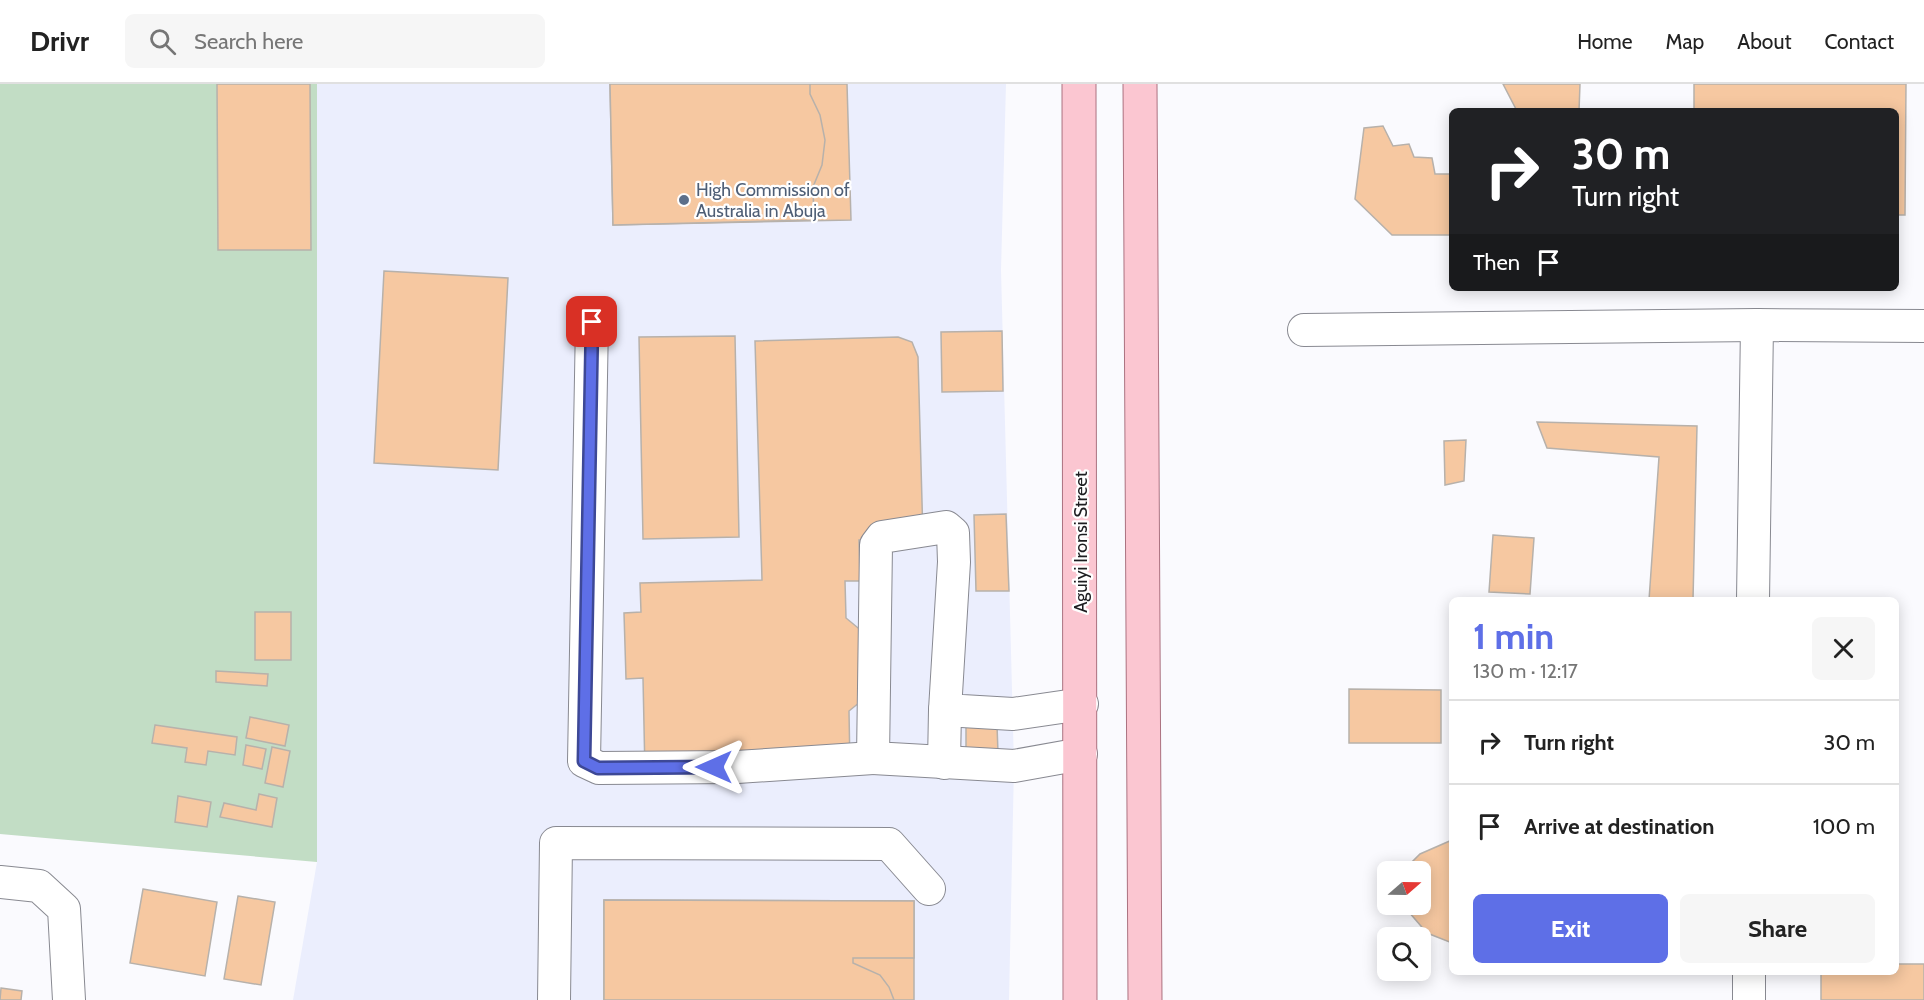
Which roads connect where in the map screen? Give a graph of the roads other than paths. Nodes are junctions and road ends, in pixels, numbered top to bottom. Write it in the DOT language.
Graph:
graph roads {
  1 [pos="1079,84"];
  2 [pos="1140,84"];
  3 [pos="592,322"];
  4 [pos="1757,324"];
  5 [pos="1924,326"];
  6 [pos="1304,330"];
  7 [pos="1754,597"];
  8 [pos="1082,704"];
  9 [pos="945,710"];
  10 [pos="1081,753"];
  11 [pos="873,758"];
  12 [pos="944,763"];
  13 [pos="0,882"];
  14 [pos="929,889"];
  15 [pos="1749,975"];
  16 [pos="69,1000"];
  17 [pos="554,1000"];
  18 [pos="1080,1000"];
  19 [pos="1145,1000"];
  20 [pos="1749,1000"];
  1 -- 8 [label="main road, Aguiyi Ironsi Street"];
  2 -- 19 [label="main road"];
  3 -- 11 [label="street"];
  4 -- 5 [label="street"];
  4 -- 6 [label="street"];
  4 -- 7 [label="street"];
  8 -- 9 [label="street"];
  8 -- 10 [label="main road, Aguiyi Ironsi Street"];
  9 -- 11 [label="street"];
  9 -- 12 [label="street"];
  10 -- 12 [label="street"];
  10 -- 18 [label="main road, Aguiyi Ironsi Street"];
  11 -- 12 [label="street"];
  13 -- 16 [label="street"];
  14 -- 17 [label="street"];
  15 -- 20 [label="street"];
}
